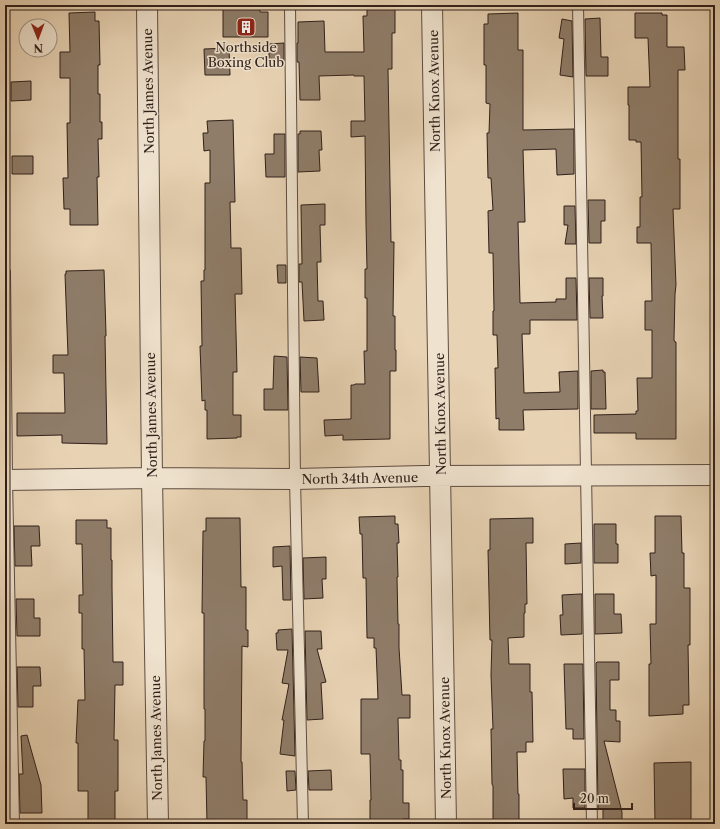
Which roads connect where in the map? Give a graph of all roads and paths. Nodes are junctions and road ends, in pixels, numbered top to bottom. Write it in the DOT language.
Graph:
graph roads {
  1 [pos="147,5"];
  2 [pos="290,5"];
  3 [pos="432,5"];
  4 [pos="578,5"];
  5 [pos="5,272"];
  6 [pos="586,475"];
  7 [pos="715,475"];
  8 [pos="441,477"];
  9 [pos="152,478"];
  10 [pos="295,479"];
  11 [pos="6,480"];
  12 [pos="14,824"];
  13 [pos="158,824"];
  14 [pos="303,824"];
  15 [pos="446,824"];
  16 [pos="592,824"];
  1 -- 9 [label="street, North James Avenue"];
  2 -- 10 [label="lane"];
  3 -- 8 [label="street, North Knox Avenue"];
  4 -- 6 [label="lane"];
  5 -- 11 [label="lane"];
  6 -- 7 [label="street, North 34th Avenue"];
  6 -- 8 [label="street, North 34th Avenue"];
  6 -- 16 [label="lane"];
  8 -- 10 [label="street, North 34th Avenue"];
  8 -- 15 [label="street, North Knox Avenue"];
  9 -- 10 [label="street, North 34th Avenue"];
  9 -- 11 [label="street, North 34th Avenue"];
  9 -- 13 [label="street, North James Avenue"];
  10 -- 14 [label="lane"];
  11 -- 12 [label="lane"];
}
